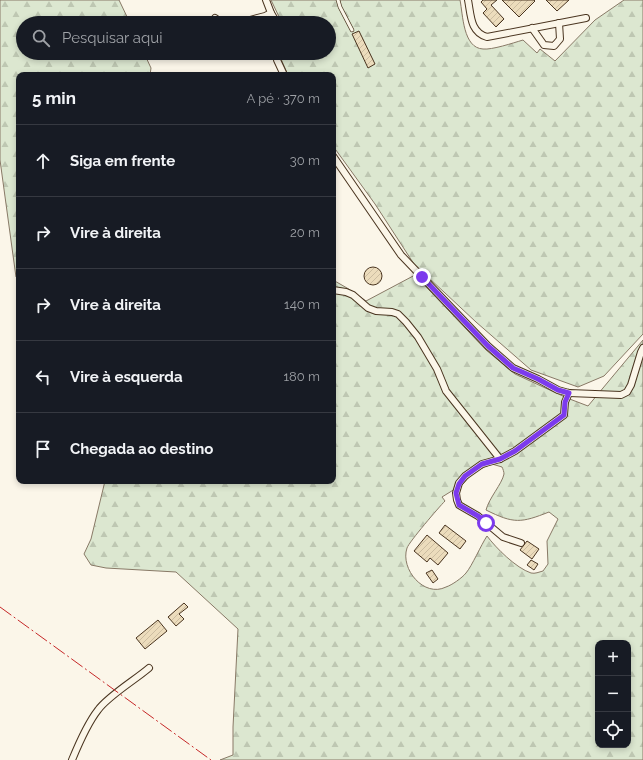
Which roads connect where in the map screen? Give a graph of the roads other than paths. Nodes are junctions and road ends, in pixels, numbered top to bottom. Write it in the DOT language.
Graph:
graph roads {
  1 [pos="266,0"];
  2 [pos="338,0"];
  3 [pos="468,0"];
  4 [pos="270,13"];
  5 [pos="265,16"];
  6 [pos="272,16"];
  7 [pos="586,18"];
  8 [pos="559,23"];
  9 [pos="532,28"];
  10 [pos="352,30"];
  11 [pos="277,60"];
  12 [pos="283,72"];
  13 [pos="336,160"];
  14 [pos="336,290"];
  15 [pos="643,348"];
  16 [pos="569,393"];
  17 [pos="500,459"];
  18 [pos="521,543"];
  19 [pos="149,668"];
  20 [pos="72,760"];
  1 -- 4 [label="street"];
  2 -- 10 [label="lane"];
  3 -- 9 [label="street"];
  4 -- 5 [label="street"];
  4 -- 6 [label="street"];
  7 -- 8 [label="street"];
  8 -- 9 [label="street"];
  8 -- 9 [label="street"];
  11 -- 12 [label="street"];
  13 -- 16 [label="street"];
  14 -- 17 [label="street"];
  15 -- 16 [label="street"];
  16 -- 17 [label="street"];
  17 -- 18 [label="street"];
  19 -- 20 [label="street"];
}
